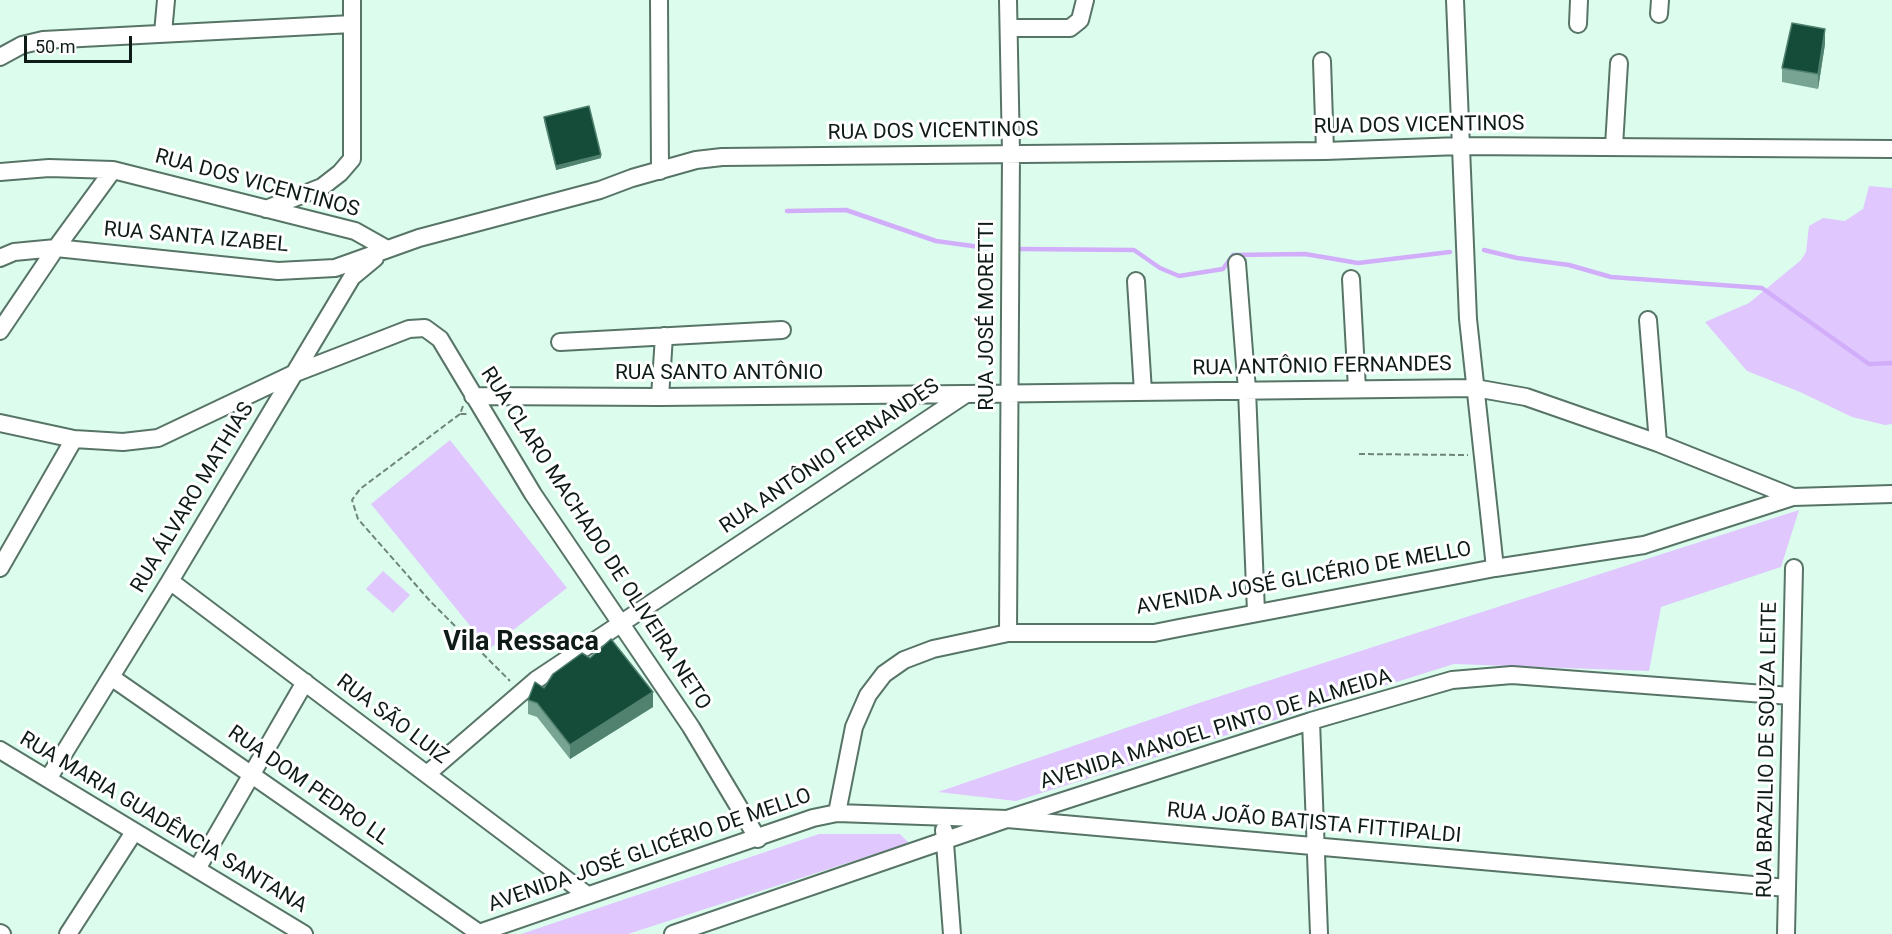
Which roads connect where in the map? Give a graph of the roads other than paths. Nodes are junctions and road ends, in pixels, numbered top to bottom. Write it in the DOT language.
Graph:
graph roads {
  1 [pos="165,0"];
  2 [pos="352,0"];
  3 [pos="659,0"];
  4 [pos="1008,0"];
  5 [pos="1085,0"];
  6 [pos="1455,0"];
  7 [pos="1579,0"];
  8 [pos="352,24"];
  9 [pos="1578,24"];
  10 [pos="1009,28"];
  11 [pos="163,33"];
  12 [pos="0,57"];
  13 [pos="1322,61"];
  14 [pos="1619,63"];
  15 [pos="1460,146"];
  16 [pos="1614,146"];
  17 [pos="1892,149"];
  18 [pos="1324,151"];
  19 [pos="1011,153"];
  20 [pos="113,170"];
  21 [pos="660,171"];
  22 [pos="0,172"];
  23 [pos="266,210"];
  24 [pos="56,248"];
  25 [pos="387,249"];
  26 [pos="0,258"];
  27 [pos="1237,263"];
  28 [pos="1352,279"];
  29 [pos="1136,281"];
  30 [pos="1648,320"];
  31 [pos="782,330"];
  32 [pos="0,331"];
  33 [pos="664,336"];
  34 [pos="560,342"];
  35 [pos="293,374"];
  36 [pos="1474,388"];
  37 [pos="1357,389"];
  38 [pos="1247,390"];
  39 [pos="1143,392"];
  40 [pos="1010,393"];
  41 [pos="966,394"];
  42 [pos="473,396"];
  43 [pos="660,397"];
  44 [pos="0,423"];
  45 [pos="74,440"];
  46 [pos="1658,443"];
  47 [pos="1892,494"];
  48 [pos="1793,497"];
  49 [pos="0,568"];
  50 [pos="1496,568"];
  51 [pos="1794,568"];
  52 [pos="170,581"];
  53 [pos="1256,612"];
  54 [pos="621,623"];
  55 [pos="1008,633"];
  56 [pos="111,677"];
  57 [pos="305,682"];
  58 [pos="1791,696"];
  59 [pos="1311,721"];
  60 [pos="0,750"];
  61 [pos="427,774"];
  62 [pos="252,775"];
  63 [pos="48,779"];
  64 [pos="837,813"];
  65 [pos="943,816"];
  66 [pos="1007,819"];
  67 [pos="134,832"];
  68 [pos="758,838"];
  69 [pos="944,840"];
  70 [pos="1317,847"];
  71 [pos="197,869"];
  72 [pos="1787,888"];
  73 [pos="587,895"];
  74 [pos="477,933"];
  75 [pos="68,934"];
  76 [pos="304,934"];
  77 [pos="673,934"];
  78 [pos="952,934"];
  79 [pos="1319,934"];
  80 [pos="1786,934"];
  1 -- 11 [label="street"];
  2 -- 8 [label="street"];
  3 -- 21 [label="street"];
  4 -- 10 [label="street, RUA JOSÉ MORETTI"];
  5 -- 10 [label="street"];
  6 -- 15 [label="street"];
  7 -- 9 [label="street"];
  8 -- 11 [label="street"];
  8 -- 23 [label="street"];
  10 -- 19 [label="street, RUA JOSÉ MORETTI"];
  11 -- 12 [label="street"];
  13 -- 18 [label="street"];
  14 -- 16 [label="street"];
  15 -- 16 [label="street, RUA DOS VICENTINOS"];
  15 -- 18 [label="street, RUA DOS VICENTINOS"];
  15 -- 36 [label="street"];
  16 -- 17 [label="street, RUA DOS VICENTINOS"];
  18 -- 19 [label="street, RUA DOS VICENTINOS"];
  19 -- 21 [label="street, RUA DOS VICENTINOS"];
  19 -- 40 [label="street, RUA JOSÉ MORETTI"];
  20 -- 22 [label="street, RUA DOS VICENTINOS"];
  20 -- 23 [label="street, RUA DOS VICENTINOS"];
  20 -- 24 [label="street"];
  21 -- 25 [label="street, RUA DOS VICENTINOS"];
  23 -- 25 [label="street, RUA DOS VICENTINOS"];
  24 -- 25 [label="street, RUA SANTA IZABEL"];
  24 -- 26 [label="street, RUA SANTA IZABEL"];
  24 -- 32 [label="street"];
  25 -- 35 [label="street, RUA ÁLVARO MATHIAS"];
  27 -- 38 [label="street"];
  28 -- 37 [label="street"];
  29 -- 39 [label="street"];
  30 -- 46 [label="street"];
  31 -- 33 [label="street"];
  33 -- 34 [label="street"];
  33 -- 43 [label="street"];
  35 -- 42 [label="street, RUA CLARO MACHADO DE OLIVEIRA NETO"];
  35 -- 45 [label="street"];
  35 -- 52 [label="street, RUA ÁLVARO MATHIAS"];
  36 -- 37 [label="street, RUA ANTÔNIO FERNANDES"];
  36 -- 46 [label="street, RUA ANTÔNIO FERNANDES"];
  36 -- 50 [label="street"];
  37 -- 38 [label="street, RUA ANTÔNIO FERNANDES"];
  38 -- 39 [label="street, RUA ANTÔNIO FERNANDES"];
  38 -- 53 [label="street"];
  39 -- 40 [label="street, RUA ANTÔNIO FERNANDES"];
  40 -- 41 [label="street, RUA ANTÔNIO FERNANDES"];
  40 -- 55 [label="street, RUA JOSÉ MORETTI"];
  41 -- 43 [label="street, RUA SANTO ANTÔNIO"];
  41 -- 54 [label="street, RUA ANTÔNIO FERNANDES"];
  42 -- 43 [label="street, RUA SANTO ANTÔNIO"];
  42 -- 54 [label="street, RUA CLARO MACHADO DE OLIVEIRA NETO"];
  44 -- 45 [label="street"];
  45 -- 49 [label="street"];
  46 -- 48 [label="street, RUA ANTÔNIO FERNANDES"];
  47 -- 48 [label="street"];
  48 -- 50 [label="street, AVENIDA JOSÉ GLICÉRIO DE MELLO"];
  50 -- 53 [label="street, AVENIDA JOSÉ GLICÉRIO DE MELLO"];
  51 -- 58 [label="street, RUA BRAZILIO DE SOUZA LEITE"];
  52 -- 56 [label="street, RUA ÁLVARO MATHIAS"];
  52 -- 57 [label="street, RUA SÃO LUIZ"];
  53 -- 55 [label="street, AVENIDA JOSÉ GLICÉRIO DE MELLO"];
  54 -- 61 [label="street, RUA ANTÔNIO FERNANDES"];
  54 -- 68 [label="street, RUA CLARO MACHADO DE OLIVEIRA NETO"];
  55 -- 64 [label="street, AVENIDA JOSÉ GLICÉRIO DE MELLO"];
  56 -- 62 [label="street, RUA DOM PEDRO LL"];
  56 -- 63 [label="street, RUA ÁLVARO MATHIAS"];
  57 -- 61 [label="street, RUA SÃO LUIZ"];
  57 -- 62 [label="street"];
  58 -- 59 [label="street, AVENIDA MANOEL PINTO DE ALMEIDA"];
  58 -- 72 [label="street, RUA BRAZILIO DE SOUZA LEITE"];
  59 -- 66 [label="street, AVENIDA MANOEL PINTO DE ALMEIDA"];
  59 -- 70 [label="street"];
  60 -- 63 [label="street, RUA MARIA GUADÊNCIA SANTANA"];
  61 -- 73 [label="street, RUA SÃO LUIZ"];
  62 -- 71 [label="street"];
  62 -- 74 [label="street, RUA DOM PEDRO LL"];
  63 -- 67 [label="street, RUA MARIA GUADÊNCIA SANTANA"];
  64 -- 65 [label="street, RUA JOÃO BATISTA FITTIPALDI"];
  64 -- 68 [label="street, AVENIDA JOSÉ GLICÉRIO DE MELLO"];
  65 -- 66 [label="street, RUA JOÃO BATISTA FITTIPALDI"];
  65 -- 69 [label="street"];
  66 -- 69 [label="street, AVENIDA MANOEL PINTO DE ALMEIDA"];
  66 -- 70 [label="street, RUA JOÃO BATISTA FITTIPALDI"];
  67 -- 71 [label="street, RUA MARIA GUADÊNCIA SANTANA"];
  67 -- 75 [label="street"];
  68 -- 73 [label="street, AVENIDA JOSÉ GLICÉRIO DE MELLO"];
  69 -- 77 [label="street, AVENIDA MANOEL PINTO DE ALMEIDA"];
  69 -- 78 [label="street"];
  70 -- 72 [label="street, RUA JOÃO BATISTA FITTIPALDI"];
  70 -- 79 [label="street"];
  71 -- 76 [label="street, RUA MARIA GUADÊNCIA SANTANA"];
  72 -- 80 [label="street, RUA BRAZILIO DE SOUZA LEITE"];
  73 -- 74 [label="street, AVENIDA JOSÉ GLICÉRIO DE MELLO"];
}
